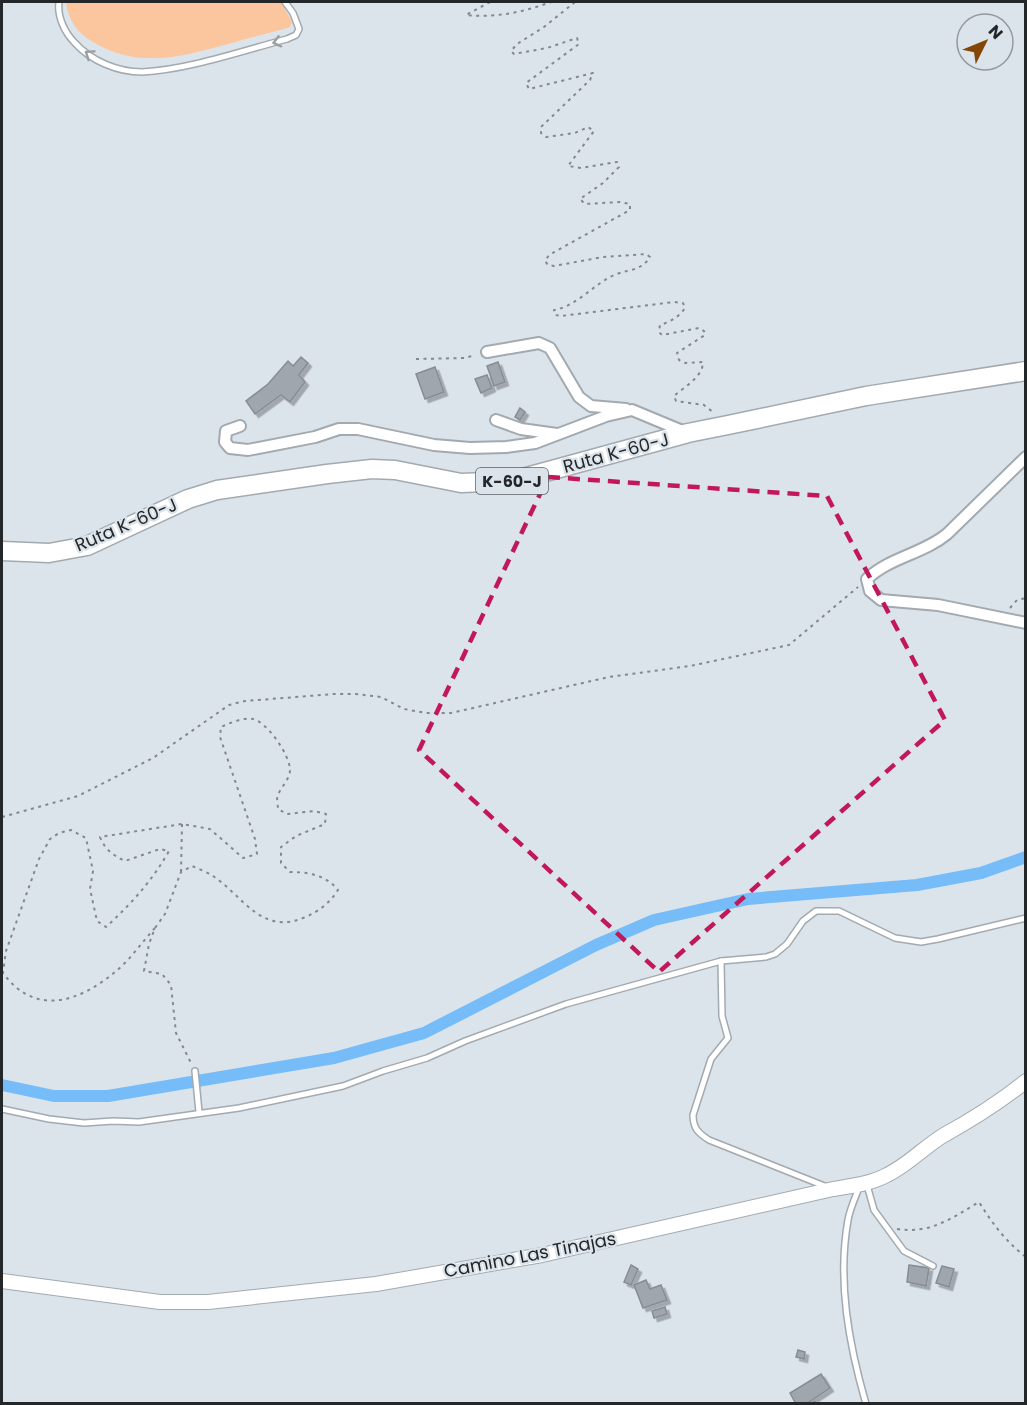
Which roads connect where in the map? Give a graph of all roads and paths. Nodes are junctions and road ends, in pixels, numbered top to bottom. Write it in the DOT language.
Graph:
graph roads {
  1 [pos="59,2"];
  2 [pos="285,2"];
  3 [pos="490,2"];
  4 [pos="551,2"];
  5 [pos="575,2"];
  6 [pos="487,352"];
  7 [pos="416,359"];
  8 [pos="1026,371"];
  9 [pos="632,410"];
  10 [pos="496,420"];
  11 [pos="728,425"];
  12 [pos="240,426"];
  13 [pos="560,434"];
  14 [pos="688,434"];
  15 [pos="1026,457"];
  16 [pos="2,551"];
  17 [pos="867,579"];
  18 [pos="1026,598"];
  19 [pos="1003,618"];
  20 [pos="1026,623"];
  21 [pos="2,817"];
  22 [pos="183,824"];
  23 [pos="181,872"];
  24 [pos="1026,918"];
  25 [pos="155,928"];
  26 [pos="721,961"];
  27 [pos="195,1071"];
  28 [pos="1026,1081"];
  29 [pos="2,1109"];
  30 [pos="199,1112"];
  31 [pos="864,1184"];
  32 [pos="833,1189"];
  33 [pos="886,1227"];
  34 [pos="1026,1257"];
  35 [pos="933,1266"];
  36 [pos="2,1281"];
  37 [pos="866,1404"];
  2 -- 1 [label="lane, one-way"];
  3 -- 4 [label="path"];
  5 -- 11 [label="path"];
  6 -- 7 [label="path"];
  6 -- 9 [label="street"];
  8 -- 11 [label="main road, Ruta K-60-J / K-60-J"];
  9 -- 13 [label="street"];
  9 -- 14 [label="street"];
  10 -- 13 [label="street"];
  11 -- 14 [label="main road, Ruta K-60-J / K-60-J"];
  12 -- 13 [label="street"];
  14 -- 16 [label="main road, Ruta K-60-J / K-60-J"];
  15 -- 17 [label="street"];
  17 -- 19 [label="street"];
  17 -- 21 [label="path"];
  18 -- 19 [label="path"];
  19 -- 20 [label="street"];
  22 -- 23 [label="path"];
  22 -- 23 [label="path"];
  22 -- 25 [label="path"];
  23 -- 25 [label="path"];
  24 -- 26 [label="lane"];
  25 -- 27 [label="path"];
  26 -- 30 [label="lane"];
  26 -- 32 [label="lane"];
  27 -- 30 [label="lane"];
  28 -- 31 [label="street, Camino Las Tinajas"];
  29 -- 30 [label="lane"];
  31 -- 32 [label="street, Camino Las Tinajas"];
  31 -- 33 [label="lane"];
  31 -- 37 [label="lane"];
  32 -- 36 [label="street, Camino Las Tinajas"];
  33 -- 34 [label="path"];
  33 -- 35 [label="lane"];
}
